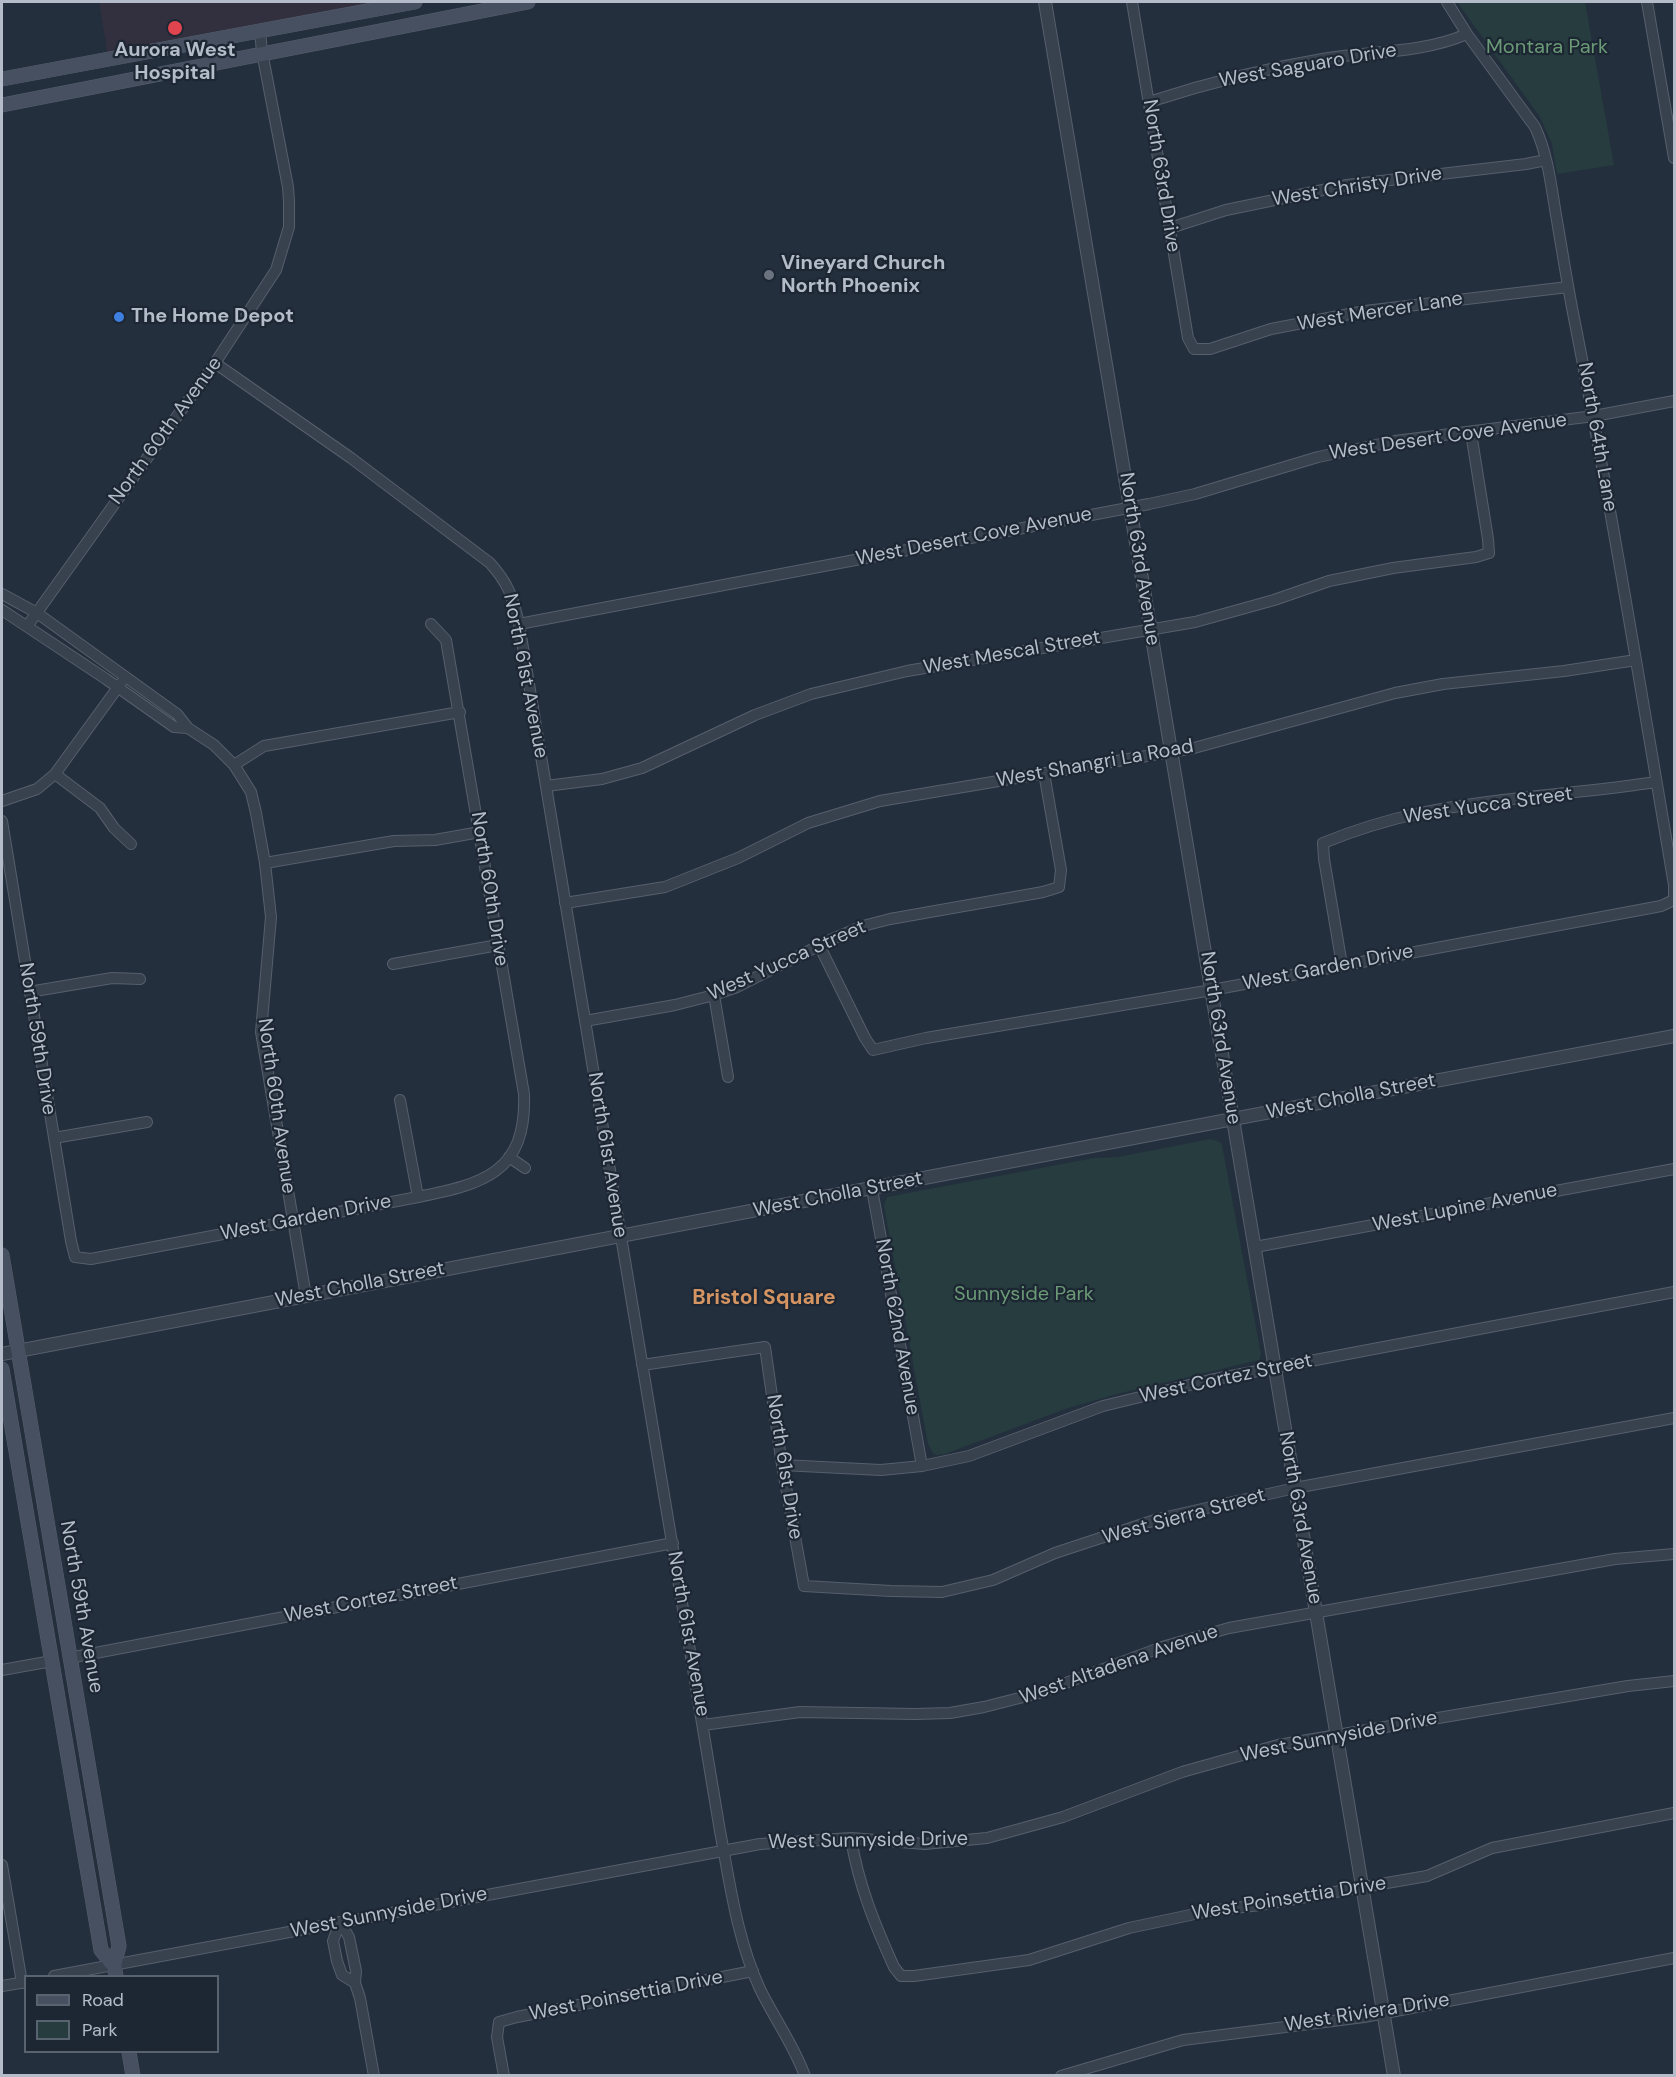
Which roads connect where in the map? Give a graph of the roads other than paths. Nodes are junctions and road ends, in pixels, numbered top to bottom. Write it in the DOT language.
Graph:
graph roads {
  1 [pos="414,2"];
  2 [pos="528,2"];
  3 [pos="1045,2"];
  4 [pos="1132,2"];
  5 [pos="1447,2"];
  6 [pos="1647,2"];
  7 [pos="417,23"];
  8 [pos="260,31"];
  9 [pos="1467,34"];
  10 [pos="262,52"];
  11 [pos="32,74"];
  12 [pos="2,80"];
  13 [pos="37,97"];
  14 [pos="1149,102"];
  15 [pos="2,105"];
  16 [pos="1671,117"];
  17 [pos="1674,158"];
  18 [pos="1546,160"];
  19 [pos="1170,228"];
  20 [pos="1568,287"];
  21 [pos="1194,349"];
  22 [pos="215,363"];
  23 [pos="1674,401"];
  24 [pos="1594,416"];
  25 [pos="1471,433"];
  26 [pos="1131,507"];
  27 [pos="2,594"];
  28 [pos="2,610"];
  29 [pos="37,613"];
  30 [pos="431,624"];
  31 [pos="519,624"];
  32 [pos="28,626"];
  33 [pos="1151,630"];
  34 [pos="1636,660"];
  35 [pos="126,677"];
  36 [pos="117,687"];
  37 [pos="460,712"];
  38 [pos="188,728"];
  39 [pos="1172,751"];
  40 [pos="234,765"];
  41 [pos="1044,773"];
  42 [pos="55,774"];
  43 [pos="1656,782"];
  44 [pos="546,786"];
  45 [pos="2,801"];
  46 [pos="2,821"];
  47 [pos="480,832"];
  48 [pos="130,844"];
  49 [pos="265,863"];
  50 [pos="1674,900"];
  51 [pos="565,903"];
  52 [pos="498,945"];
  53 [pos="819,945"];
  54 [pos="393,964"];
  55 [pos="1342,965"];
  56 [pos="140,979"];
  57 [pos="1212,990"];
  58 [pos="29,992"];
  59 [pos="714,995"];
  60 [pos="585,1021"];
  61 [pos="1674,1036"];
  62 [pos="728,1077"];
  63 [pos="400,1100"];
  64 [pos="1233,1119"];
  65 [pos="147,1122"];
  66 [pos="54,1138"];
  67 [pos="509,1157"];
  68 [pos="525,1168"];
  69 [pos="1674,1169"];
  70 [pos="872,1189"];
  71 [pos="418,1197"];
  72 [pos="293,1221"];
  73 [pos="620,1237"];
  74 [pos="1255,1247"];
  75 [pos="2,1255"];
  76 [pos="75,1257"];
  77 [pos="1674,1292"];
  78 [pos="306,1296"];
  79 [pos="17,1352"];
  80 [pos="2,1354"];
  81 [pos="642,1365"];
  82 [pos="1275,1368"];
  83 [pos="2,1370"];
  84 [pos="1674,1418"];
  85 [pos="782,1465"];
  86 [pos="922,1466"];
  87 [pos="1295,1488"];
  88 [pos="673,1543"];
  89 [pos="1674,1554"];
  90 [pos="804,1586"];
  91 [pos="1316,1611"];
  92 [pos="69,1658"];
  93 [pos="52,1661"];
  94 [pos="2,1670"];
  95 [pos="1674,1681"];
  96 [pos="703,1725"];
  97 [pos="1336,1735"];
  98 [pos="1674,1813"];
  99 [pos="851,1838"];
  100 [pos="724,1850"];
  101 [pos="2,1866"];
  102 [pos="1362,1888"];
  103 [pos="340,1922"];
  104 [pos="1674,1958"];
  105 [pos="115,1971"];
  106 [pos="753,1971"];
  107 [pos="74,1975"];
  108 [pos="24,1982"];
  109 [pos="355,1983"];
  110 [pos="2,1986"];
  111 [pos="1383,2013"];
  112 [pos="129,2053"];
  113 [pos="133,2076"];
  114 [pos="374,2076"];
  115 [pos="504,2076"];
  116 [pos="805,2076"];
  117 [pos="1061,2076"];
  118 [pos="1394,2076"];
  1 -- 7 [label="street"];
  1 -- 8 [label="main road"];
  2 -- 7 [label="main road"];
  3 -- 26 [label="street, North 63rd Avenue"];
  4 -- 14 [label="street, North 63rd Drive"];
  5 -- 9 [label="street, North 64th Lane"];
  6 -- 16 [label="street"];
  7 -- 10 [label="main road"];
  8 -- 10 [label="street, North 60th Avenue"];
  8 -- 11 [label="main road"];
  9 -- 14 [label="street, West Saguaro Drive"];
  9 -- 18 [label="street, North 64th Lane"];
  10 -- 13 [label="main road"];
  10 -- 22 [label="street, North 60th Avenue"];
  11 -- 12 [label="main road"];
  11 -- 13 [label="main road"];
  13 -- 15 [label="main road"];
  14 -- 19 [label="street, North 63rd Drive"];
  16 -- 17 [label="street"];
  18 -- 19 [label="street, West Christy Drive"];
  18 -- 20 [label="street, North 64th Lane"];
  19 -- 21 [label="street, North 63rd Drive"];
  20 -- 21 [label="street, West Mercer Lane"];
  20 -- 24 [label="street, North 64th Lane"];
  22 -- 29 [label="street, North 60th Avenue"];
  22 -- 31 [label="street, North 61st Avenue"];
  23 -- 24 [label="street, West Desert Cove Avenue"];
  24 -- 25 [label="street, West Desert Cove Avenue"];
  24 -- 34 [label="street, North 64th Lane"];
  25 -- 26 [label="street, West Desert Cove Avenue"];
  25 -- 33 [label="street, West Mescal Street"];
  26 -- 31 [label="street, West Desert Cove Avenue"];
  26 -- 33 [label="street, North 63rd Avenue"];
  27 -- 29 [label="street"];
  28 -- 32 [label="street"];
  29 -- 32 [label="street, North 60th Avenue"];
  29 -- 35 [label="street, North 60th Avenue"];
  30 -- 37 [label="street, North 60th Drive"];
  31 -- 44 [label="street, North 61st Avenue"];
  32 -- 36 [label="street, North 60th Avenue"];
  33 -- 39 [label="street, North 63rd Avenue"];
  33 -- 44 [label="street, West Mescal Street"];
  34 -- 39 [label="street, West Shangri La Road"];
  34 -- 43 [label="street, North 64th Lane"];
  35 -- 36 [label="street"];
  35 -- 38 [label="street, North 60th Avenue"];
  36 -- 38 [label="street, North 60th Avenue"];
  36 -- 42 [label="street"];
  37 -- 40 [label="street"];
  37 -- 47 [label="street, North 60th Drive"];
  38 -- 40 [label="street, North 60th Avenue"];
  39 -- 41 [label="street, West Shangri La Road"];
  39 -- 57 [label="street, North 63rd Avenue"];
  40 -- 49 [label="street, North 60th Avenue"];
  41 -- 51 [label="street, West Shangri La Road"];
  41 -- 53 [label="street, West Yucca Street"];
  42 -- 45 [label="street"];
  42 -- 48 [label="street"];
  43 -- 50 [label="street, North 64th Lane"];
  43 -- 55 [label="street, West Yucca Street"];
  44 -- 51 [label="street, North 61st Avenue"];
  46 -- 58 [label="street, North 59th Drive"];
  47 -- 49 [label="street"];
  47 -- 52 [label="street, North 60th Drive"];
  49 -- 72 [label="street, North 60th Avenue"];
  50 -- 55 [label="street, West Garden Drive"];
  51 -- 60 [label="street, North 61st Avenue"];
  52 -- 54 [label="street"];
  52 -- 67 [label="street, North 60th Drive"];
  53 -- 57 [label="street, West Garden Drive"];
  53 -- 59 [label="street, West Yucca Street"];
  55 -- 57 [label="street, West Garden Drive"];
  56 -- 58 [label="street"];
  57 -- 64 [label="street, North 63rd Avenue"];
  58 -- 66 [label="street, North 59th Drive"];
  59 -- 60 [label="street, West Yucca Street"];
  59 -- 62 [label="street"];
  60 -- 73 [label="street, North 61st Avenue"];
  61 -- 64 [label="street, West Cholla Street"];
  63 -- 71 [label="street"];
  64 -- 70 [label="street, West Cholla Street"];
  64 -- 74 [label="street, North 63rd Avenue"];
  65 -- 66 [label="street"];
  66 -- 76 [label="street, North 59th Drive"];
  67 -- 68 [label="street"];
  67 -- 71 [label="street, West Garden Drive"];
  69 -- 74 [label="street, West Lupine Avenue"];
  70 -- 73 [label="street, West Cholla Street"];
  70 -- 86 [label="street, North 62nd Avenue"];
  71 -- 72 [label="street, West Garden Drive"];
  72 -- 76 [label="street, West Garden Drive"];
  72 -- 78 [label="street, North 60th Avenue"];
  73 -- 78 [label="street, West Cholla Street"];
  73 -- 81 [label="street, North 61st Avenue"];
  74 -- 82 [label="street, North 63rd Avenue"];
  75 -- 79 [label="main road, North 59th Avenue"];
  77 -- 82 [label="street, West Cortez Street"];
  78 -- 79 [label="street, West Cholla Street"];
  79 -- 80 [label="street, West Cholla Street"];
  79 -- 92 [label="main road, North 59th Avenue"];
  81 -- 85 [label="street, North 61st Drive"];
  81 -- 88 [label="street, North 61st Avenue"];
  82 -- 86 [label="street, West Cortez Street"];
  82 -- 87 [label="street, North 63rd Avenue"];
  83 -- 93 [label="main road, North 59th Avenue"];
  84 -- 87 [label="street, West Sierra Street"];
  85 -- 86 [label="street, West Cortez Street"];
  85 -- 90 [label="street, North 61st Drive"];
  87 -- 90 [label="street, West Sierra Street"];
  87 -- 91 [label="street, North 63rd Avenue"];
  88 -- 92 [label="street, West Cortez Street"];
  88 -- 96 [label="street, North 61st Avenue"];
  89 -- 91 [label="street, West Altadena Avenue"];
  91 -- 96 [label="street, West Altadena Avenue"];
  91 -- 97 [label="street, North 63rd Avenue"];
  92 -- 105 [label="main road, North 59th Avenue"];
  93 -- 94 [label="street"];
  93 -- 105 [label="main road, North 59th Avenue"];
  95 -- 97 [label="street, West Sunnyside Drive"];
  96 -- 100 [label="street, North 61st Avenue"];
  97 -- 99 [label="street, West Sunnyside Drive"];
  97 -- 102 [label="street, North 63rd Avenue"];
  98 -- 102 [label="street, West Poinsettia Drive"];
  99 -- 100 [label="street, West Sunnyside Drive"];
  99 -- 102 [label="street, West Poinsettia Drive"];
  100 -- 103 [label="street, West Sunnyside Drive"];
  100 -- 106 [label="street, North 61st Avenue"];
  101 -- 108 [label="street"];
  102 -- 111 [label="street, North 63rd Avenue"];
  103 -- 105 [label="street, West Sunnyside Drive"];
  103 -- 109 [label="street"];
  103 -- 109 [label="street"];
  104 -- 111 [label="street, West Riviera Drive"];
  105 -- 107 [label="street, West Sunnyside Drive"];
  106 -- 115 [label="street, West Poinsettia Drive"];
  106 -- 116 [label="street, North 61st Avenue"];
  108 -- 110 [label="street"];
  109 -- 114 [label="street"];
  111 -- 117 [label="street, West Riviera Drive"];
  111 -- 118 [label="street, North 63rd Avenue"];
  112 -- 113 [label="main road"];
}
